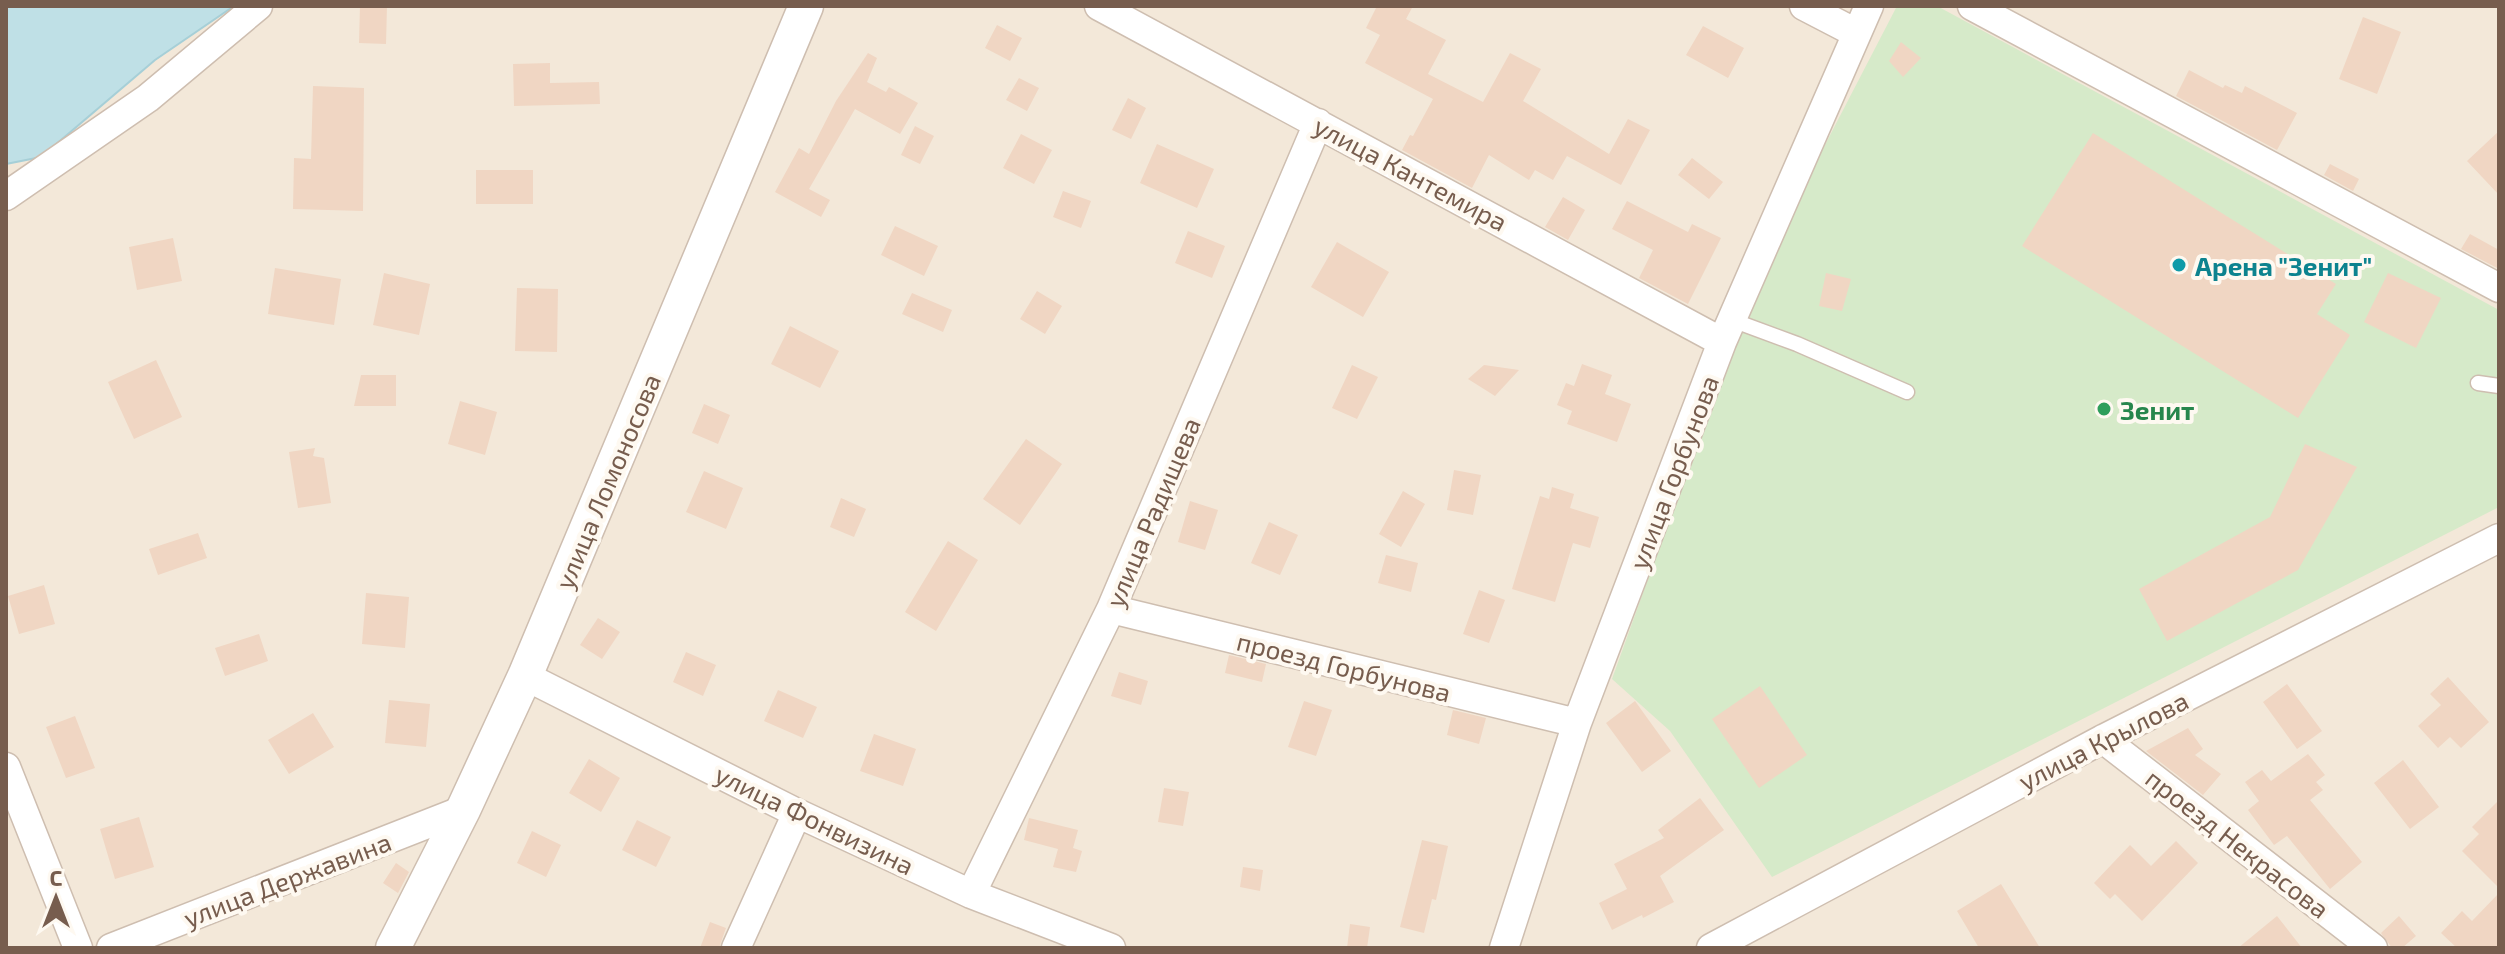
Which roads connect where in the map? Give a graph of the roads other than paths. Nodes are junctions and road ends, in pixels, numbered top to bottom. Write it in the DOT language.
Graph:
graph roads {
  1 [pos="258,6"];
  2 [pos="806,6"];
  3 [pos="1099,6"];
  4 [pos="1804,6"];
  5 [pos="1869,6"];
  6 [pos="1972,6"];
  7 [pos="1856,33"];
  8 [pos="1318,123"];
  9 [pos="6,196"];
  10 [pos="2499,288"];
  11 [pos="1727,331"];
  12 [pos="2478,383"];
  13 [pos="2499,386"];
  14 [pos="1907,392"];
  15 [pos="2499,538"];
  16 [pos="1111,609"];
  17 [pos="525,676"];
  18 [pos="1577,723"];
  19 [pos="2103,739"];
  20 [pos="6,767"];
  21 [pos="463,810"];
  22 [pos="797,813"];
  23 [pos="971,894"];
  24 [pos="78,948"];
  25 [pos="111,948"];
  26 [pos="393,948"];
  27 [pos="736,948"];
  28 [pos="1111,948"];
  29 [pos="1504,948"];
  30 [pos="1711,948"];
  31 [pos="2373,948"];
  1 -- 9 [label="street"];
  2 -- 17 [label="street, улица Ломоносова"];
  3 -- 8 [label="street, улица Кантемира"];
  4 -- 7 [label="street"];
  5 -- 7 [label="street, улица Горбунова"];
  6 -- 10 [label="street"];
  7 -- 11 [label="street, улица Горбунова"];
  8 -- 11 [label="street, улица Кантемира"];
  8 -- 16 [label="street, улица Радищева"];
  11 -- 14 [label="lane"];
  11 -- 18 [label="street, улица Горбунова"];
  12 -- 13 [label="lane"];
  15 -- 19 [label="street, улица Крылова"];
  16 -- 18 [label="street, проезд Горбунова"];
  16 -- 23 [label="street, улица Радищева"];
  17 -- 21 [label="street, улица Ломоносова"];
  17 -- 22 [label="street, улица Фонвизина"];
  18 -- 29 [label="street, улица Горбунова"];
  19 -- 30 [label="street, улица Крылова"];
  19 -- 31 [label="street, проезд Некрасова"];
  20 -- 24 [label="street"];
  21 -- 25 [label="street, улица Державина"];
  21 -- 26 [label="street, улица Ломоносова"];
  22 -- 23 [label="street, улица Фонвизина"];
  22 -- 27 [label="street"];
  23 -- 28 [label="street, улица Фонвизина"];
}
